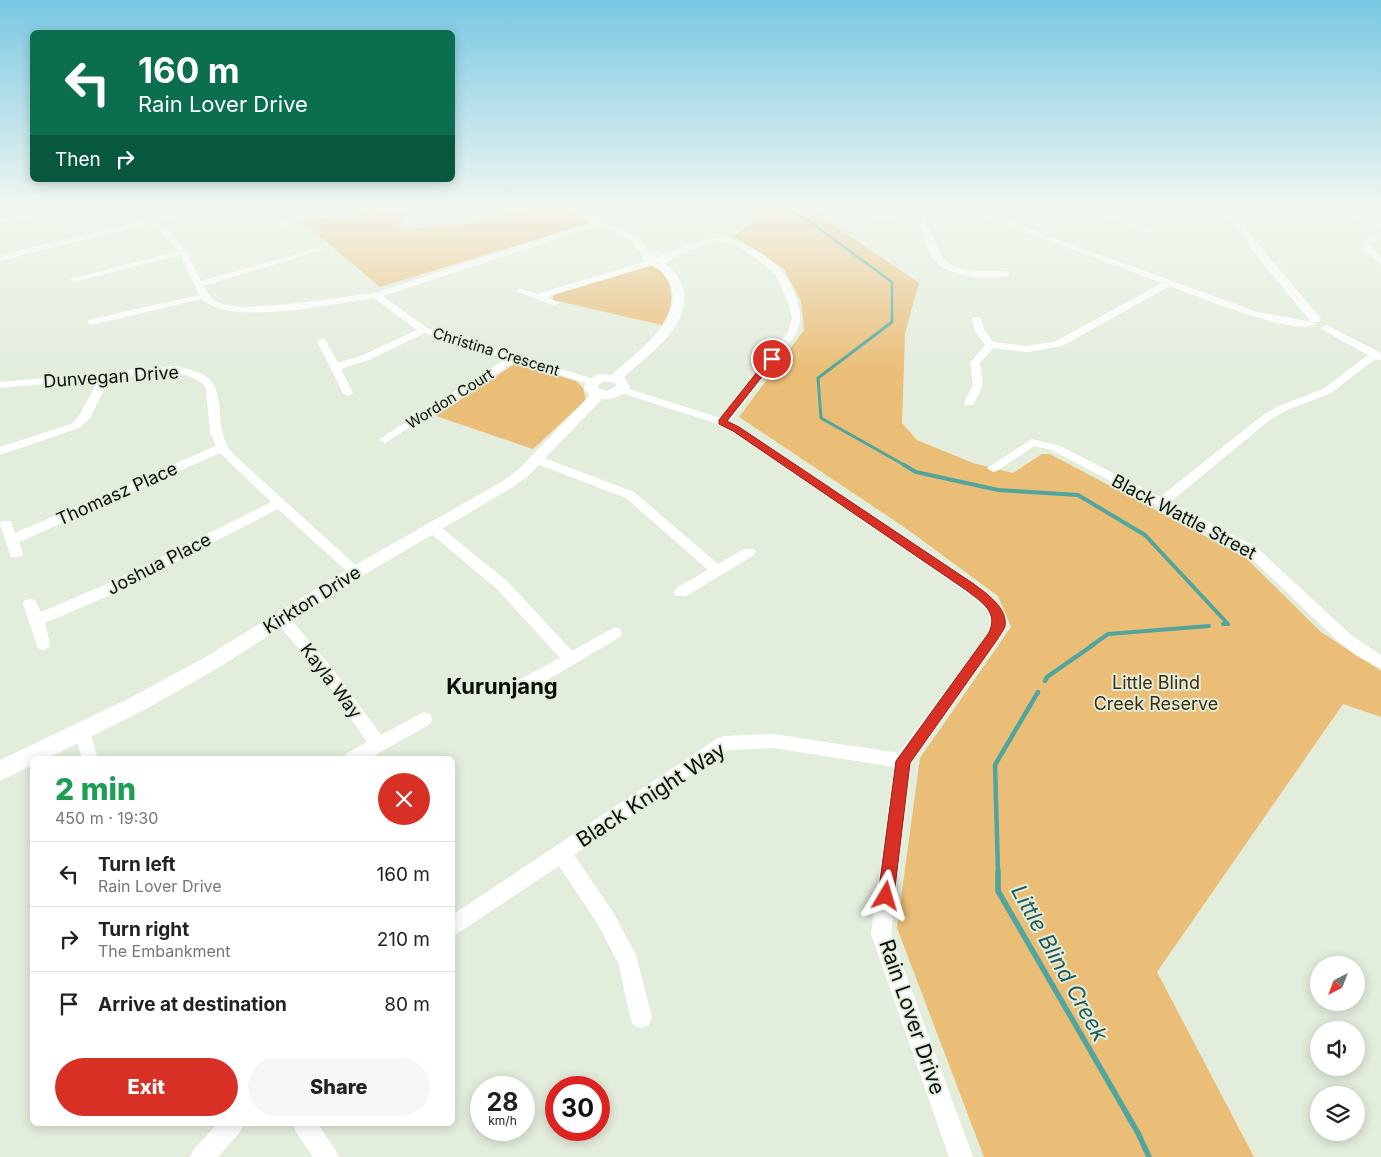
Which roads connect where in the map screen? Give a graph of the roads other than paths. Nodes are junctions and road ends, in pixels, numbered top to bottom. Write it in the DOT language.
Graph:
graph roads {
  1 [pos="139,263"];
  2 [pos="190,263"];
  3 [pos="274,263"];
  4 [pos="472,263"];
  5 [pos="645,263"];
  6 [pos="661,263"];
  7 [pos="768,263"];
  8 [pos="943,263"];
  9 [pos="1112,263"];
  10 [pos="1270,263"];
  11 [pos="1006,274"];
  12 [pos="74,279"];
  13 [pos="1168,284"];
  14 [pos="198,285"];
  15 [pos="520,291"];
  16 [pos="376,294"];
  17 [pos="205,296"];
  18 [pos="536,297"];
  19 [pos="555,303"];
  20 [pos="977,319"];
  21 [pos="1313,321"];
  22 [pos="91,322"];
  23 [pos="424,330"];
  24 [pos="322,341"];
  25 [pos="990,345"];
  26 [pos="1378,356"];
  27 [pos="514,358"];
  28 [pos="337,367"];
  29 [pos="106,375"];
  30 [pos="619,384"];
  31 [pos="0,385"];
  32 [pos="596,388"];
  33 [pos="348,393"];
  34 [pos="969,403"];
  35 [pos="722,422"];
  36 [pos="385,440"];
  37 [pos="222,448"];
  38 [pos="0,450"];
  39 [pos="536,459"];
  40 [pos="993,468"];
  41 [pos="1161,503"];
  42 [pos="279,504"];
  43 [pos="6,524"];
  44 [pos="432,528"];
  45 [pos="11,540"];
  46 [pos="749,552"];
  47 [pos="16,554"];
  48 [pos="717,570"];
  49 [pos="356,572"];
  50 [pos="681,592"];
  51 [pos="30,604"];
  52 [pos="282,619"];
  53 [pos="37,620"];
  54 [pos="615,633"];
  55 [pos="43,644"];
  56 [pos="570,659"];
  57 [pos="1381,662"];
  58 [pos="521,687"];
  59 [pos="424,719"];
  60 [pos="82,731"];
  61 [pos="378,744"];
  62 [pos="30,756"];
  63 [pos="31,756"];
  64 [pos="89,756"];
  65 [pos="357,756"];
  66 [pos="903,761"];
  67 [pos="0,771"];
  68 [pos="561,853"];
  69 [pos="455,924"];
  70 [pos="642,1017"];
  71 [pos="230,1126"];
  72 [pos="305,1126"];
  73 [pos="202,1157"];
  74 [pos="327,1157"];
  75 [pos="962,1157"];
  1 -- 12 [label="street"];
  2 -- 14 [label="street"];
  3 -- 14 [label="street"];
  4 -- 16 [label="street"];
  5 -- 18 [label="street"];
  6 -- 30 [label="street"];
  7 -- 35 [label="street"];
  8 -- 11 [label="street"];
  9 -- 13 [label="street"];
  10 -- 21 [label="street"];
  13 -- 21 [label="street"];
  13 -- 25 [label="street"];
  14 -- 17 [label="street"];
  15 -- 18 [label="street"];
  16 -- 17 [label="street"];
  16 -- 23 [label="street, Christina Crescent"];
  17 -- 22 [label="street"];
  18 -- 19 [label="street"];
  20 -- 25 [label="street"];
  21 -- 26 [label="street"];
  23 -- 27 [label="street, Christina Crescent"];
  23 -- 28 [label="street"];
  24 -- 28 [label="street"];
  25 -- 34 [label="street"];
  26 -- 41 [label="street"];
  27 -- 32 [label="street, Christina Crescent"];
  27 -- 36 [label="street, Wordon Court"];
  28 -- 33 [label="street"];
  29 -- 31 [label="street, Dunvegan Drive"];
  29 -- 37 [label="street, Dunvegan Drive"];
  29 -- 38 [label="street"];
  30 -- 32 [label="street"];
  30 -- 35 [label="street"];
  32 -- 39 [label="street, Kirkton Drive"];
  35 -- 66 [label="street, Rain Lover Drive"];
  37 -- 42 [label="street, Dunvegan Drive"];
  37 -- 45 [label="street, Thomasz Place"];
  39 -- 44 [label="street, Kirkton Drive"];
  39 -- 48 [label="street"];
  40 -- 41 [label="street, Black Wattle Street"];
  41 -- 57 [label="street, Black Wattle Street"];
  42 -- 49 [label="street, Dunvegan Drive"];
  42 -- 53 [label="street, Joshua Place"];
  43 -- 45 [label="street"];
  44 -- 49 [label="street, Kirkton Drive"];
  44 -- 56 [label="street"];
  45 -- 47 [label="street"];
  46 -- 48 [label="street"];
  48 -- 50 [label="street"];
  49 -- 52 [label="street, Kirkton Drive"];
  51 -- 53 [label="street"];
  52 -- 60 [label="street, Kirkton Drive"];
  52 -- 61 [label="street, Kayla Way"];
  53 -- 55 [label="street"];
  54 -- 56 [label="street"];
  56 -- 58 [label="street"];
  59 -- 61 [label="street"];
  60 -- 63 [label="street, Kirkton Drive"];
  60 -- 64 [label="street"];
  61 -- 65 [label="street"];
  62 -- 67 [label="street, Kirkton Drive"];
  66 -- 68 [label="street, Black Knight Way"];
  66 -- 75 [label="street, Rain Lover Drive"];
  68 -- 69 [label="street, Black Knight Way"];
  68 -- 70 [label="street"];
  71 -- 73 [label="street"];
  72 -- 74 [label="street"];
}
